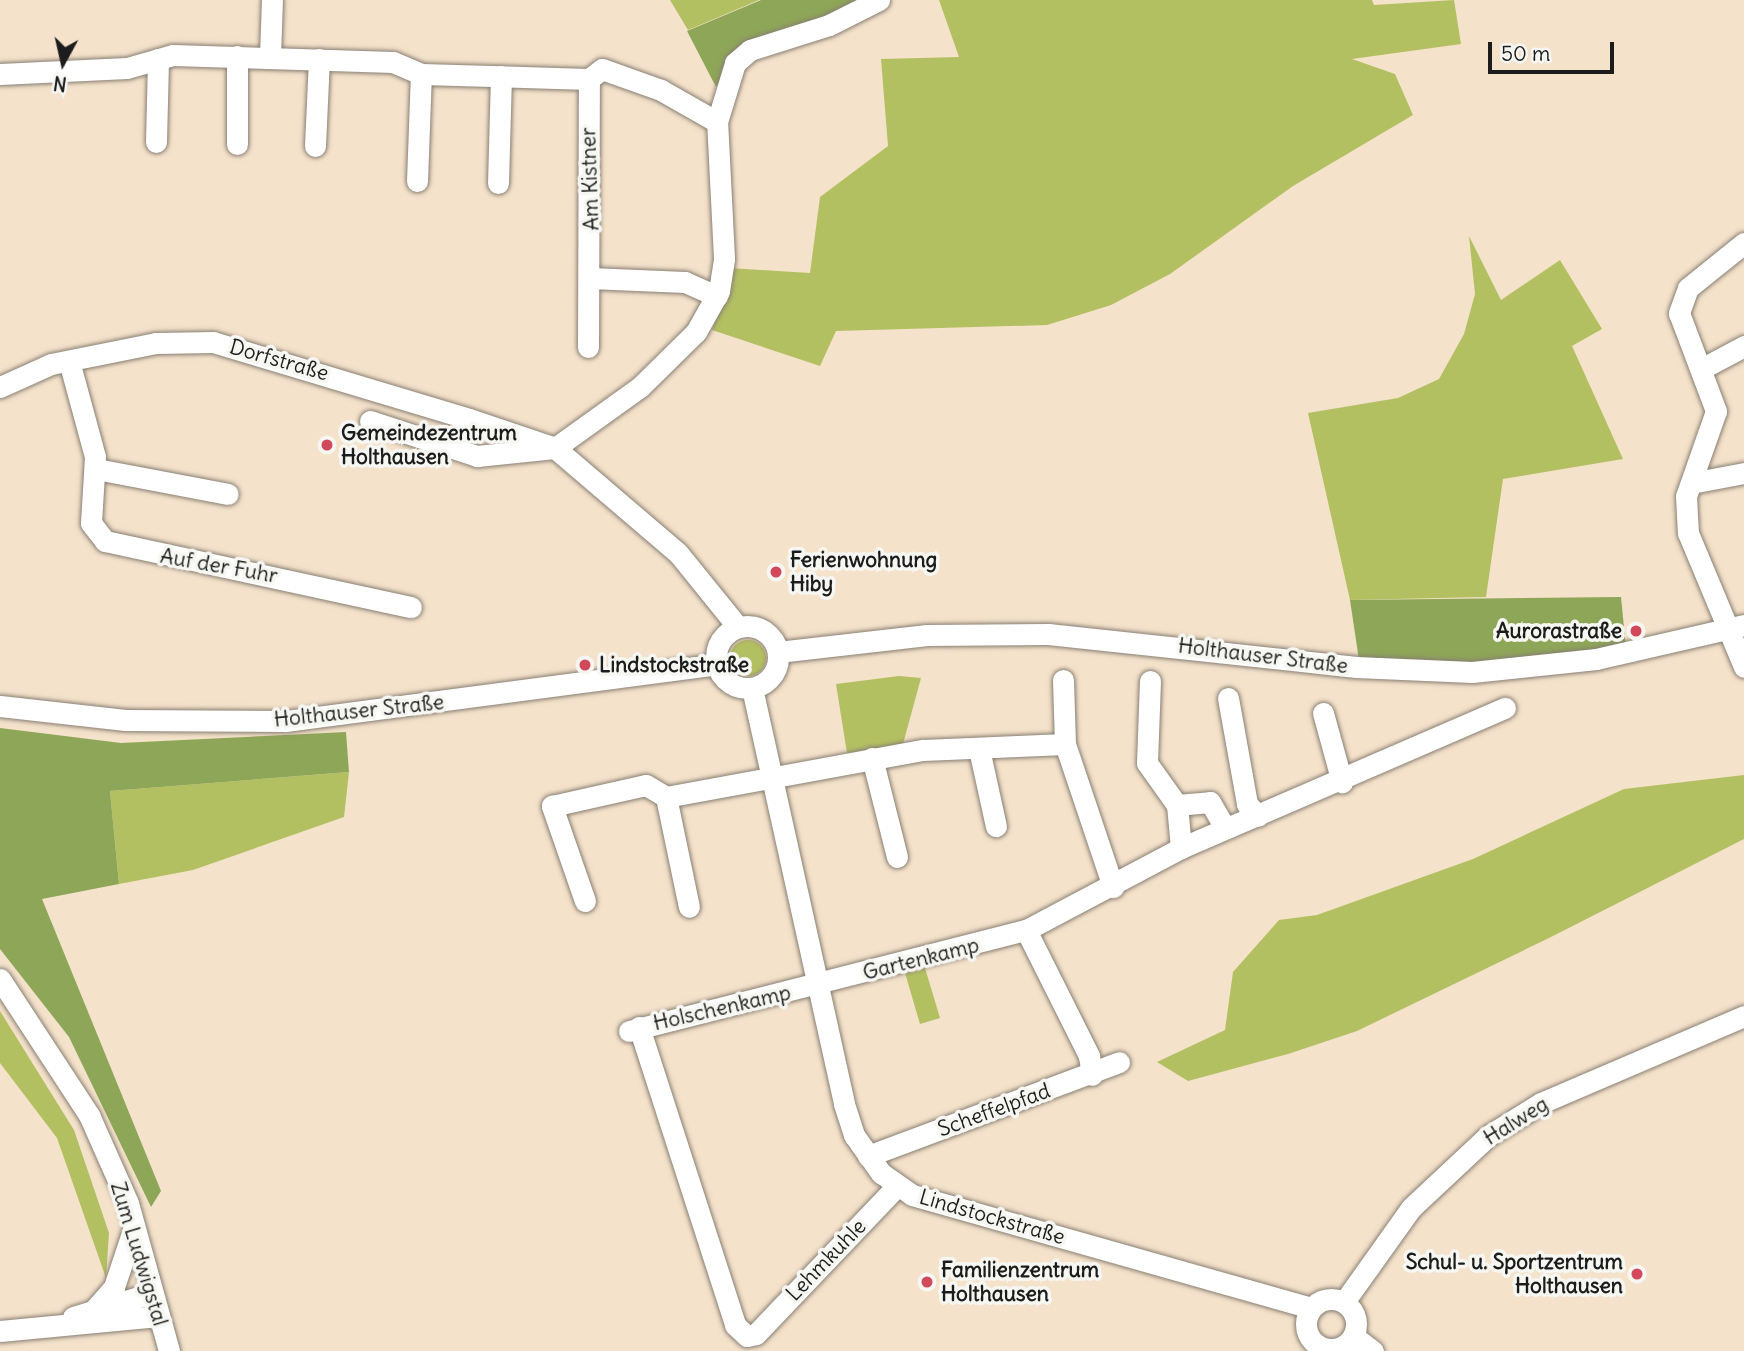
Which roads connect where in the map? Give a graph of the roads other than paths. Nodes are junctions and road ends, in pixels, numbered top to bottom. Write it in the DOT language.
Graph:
graph roads {
  1 [pos="272,0"];
  2 [pos="879,0"];
  3 [pos="237,56"];
  4 [pos="270,57"];
  5 [pos="158,59"];
  6 [pos="319,59"];
  7 [pos="0,74"];
  8 [pos="421,74"];
  9 [pos="501,76"];
  10 [pos="589,79"];
  11 [pos="717,122"];
  12 [pos="156,142"];
  13 [pos="237,144"];
  14 [pos="315,146"];
  15 [pos="417,181"];
  16 [pos="498,183"];
  17 [pos="1744,243"];
  18 [pos="590,278"];
  19 [pos="717,296"];
  20 [pos="1744,346"];
  21 [pos="588,347"];
  22 [pos="69,361"];
  23 [pos="1701,369"];
  24 [pos="0,387"];
  25 [pos="370,421"];
  26 [pos="555,448"];
  27 [pos="96,469"];
  28 [pos="1744,473"];
  29 [pos="1691,483"];
  30 [pos="228,494"];
  31 [pos="411,607"];
  32 [pos="738,627"];
  33 [pos="1736,627"];
  34 [pos="778,652"];
  35 [pos="717,664"];
  36 [pos="1744,667"];
  37 [pos="1063,680"];
  38 [pos="1150,681"];
  39 [pos="752,688"];
  40 [pos="1228,698"];
  41 [pos="0,706"];
  42 [pos="1505,708"];
  43 [pos="1323,713"];
  44 [pos="1065,744"];
  45 [pos="979,749"];
  46 [pos="872,758"];
  47 [pos="772,775"];
  48 [pos="1342,782"];
  49 [pos="666,797"];
  50 [pos="1177,805"];
  51 [pos="1258,816"];
  52 [pos="996,826"];
  53 [pos="1225,828"];
  54 [pos="1181,848"];
  55 [pos="897,857"];
  56 [pos="1113,887"];
  57 [pos="585,901"];
  58 [pos="689,907"];
  59 [pos="1026,930"];
  60 [pos="0,979"];
  61 [pos="814,986"];
  62 [pos="1744,1016"];
  63 [pos="1119,1062"];
  64 [pos="1092,1074"];
  65 [pos="868,1156"];
  66 [pos="897,1186"];
  67 [pos="134,1227"];
  68 [pos="152,1293"];
  69 [pos="1344,1302"];
  70 [pos="1311,1308"];
  71 [pos="94,1310"];
  72 [pos="158,1316"];
  73 [pos="58,1323"];
  74 [pos="0,1331"];
  75 [pos="756,1334"];
  76 [pos="1353,1336"];
  77 [pos="169,1351"];
  78 [pos="1373,1351"];
  1 -- 4 [label="street"];
  2 -- 11 [label="street"];
  3 -- 4 [label="street"];
  3 -- 5 [label="street"];
  3 -- 13 [label="street"];
  4 -- 6 [label="street"];
  5 -- 7 [label="street"];
  5 -- 12 [label="street"];
  6 -- 8 [label="street"];
  6 -- 14 [label="street"];
  8 -- 9 [label="street"];
  8 -- 15 [label="street"];
  9 -- 10 [label="street"];
  9 -- 16 [label="street"];
  10 -- 11 [label="street"];
  10 -- 18 [label="street, Am Kistner"];
  11 -- 19 [label="street"];
  17 -- 23 [label="street"];
  18 -- 19 [label="street"];
  18 -- 21 [label="street, Am Kistner"];
  19 -- 26 [label="street"];
  20 -- 23 [label="street"];
  22 -- 24 [label="street, Dorfstraße"];
  22 -- 26 [label="street, Dorfstraße"];
  22 -- 27 [label="street, Auf der Fuhr"];
  23 -- 29 [label="street"];
  25 -- 26 [label="street"];
  26 -- 32 [label="street, Dorfstraße"];
  27 -- 30 [label="street"];
  27 -- 31 [label="street, Auf der Fuhr"];
  28 -- 29 [label="street"];
  29 -- 33 [label="street"];
  32 -- 34 [label="street"];
  32 -- 35 [label="street"];
  33 -- 34 [label="street, Holthauser Straße"];
  33 -- 36 [label="street"];
  34 -- 39 [label="street"];
  35 -- 39 [label="street"];
  35 -- 41 [label="street, Holthauser Straße"];
  37 -- 44 [label="street"];
  38 -- 50 [label="street"];
  39 -- 47 [label="street, Lindstockstraße"];
  40 -- 51 [label="street"];
  42 -- 48 [label="street, Gartenkamp"];
  43 -- 48 [label="street"];
  44 -- 45 [label="street"];
  44 -- 56 [label="street"];
  45 -- 46 [label="street"];
  45 -- 52 [label="street"];
  46 -- 47 [label="street"];
  46 -- 55 [label="street"];
  47 -- 49 [label="street"];
  47 -- 61 [label="street, Lindstockstraße"];
  48 -- 51 [label="street, Gartenkamp"];
  49 -- 57 [label="street"];
  49 -- 58 [label="street"];
  50 -- 53 [label="street"];
  50 -- 54 [label="street"];
  51 -- 53 [label="street, Gartenkamp"];
  53 -- 54 [label="street, Gartenkamp"];
  54 -- 56 [label="street, Gartenkamp"];
  56 -- 59 [label="street, Gartenkamp"];
  59 -- 61 [label="street, Gartenkamp"];
  59 -- 64 [label="street"];
  60 -- 67 [label="street, Zum Ludwigstal"];
  61 -- 65 [label="street, Lindstockstraße"];
  61 -- 75 [label="street, Holschenkamp"];
  62 -- 69 [label="street, Halweg"];
  63 -- 64 [label="street, Scheffelpfad"];
  64 -- 65 [label="street, Scheffelpfad"];
  65 -- 66 [label="street, Lindstockstraße"];
  66 -- 70 [label="street, Lindstockstraße"];
  66 -- 75 [label="street, Lehmkuhle"];
  67 -- 68 [label="street, Zum Ludwigstal"];
  67 -- 71 [label="street"];
  68 -- 71 [label="street"];
  68 -- 72 [label="street, Zum Ludwigstal"];
  69 -- 70 [label="street, Lindstockstraße"];
  69 -- 76 [label="street"];
  70 -- 76 [label="street"];
  71 -- 73 [label="street"];
  72 -- 73 [label="street"];
  72 -- 77 [label="street, Zum Ludwigstal"];
  73 -- 74 [label="street"];
  76 -- 78 [label="street"];
}
